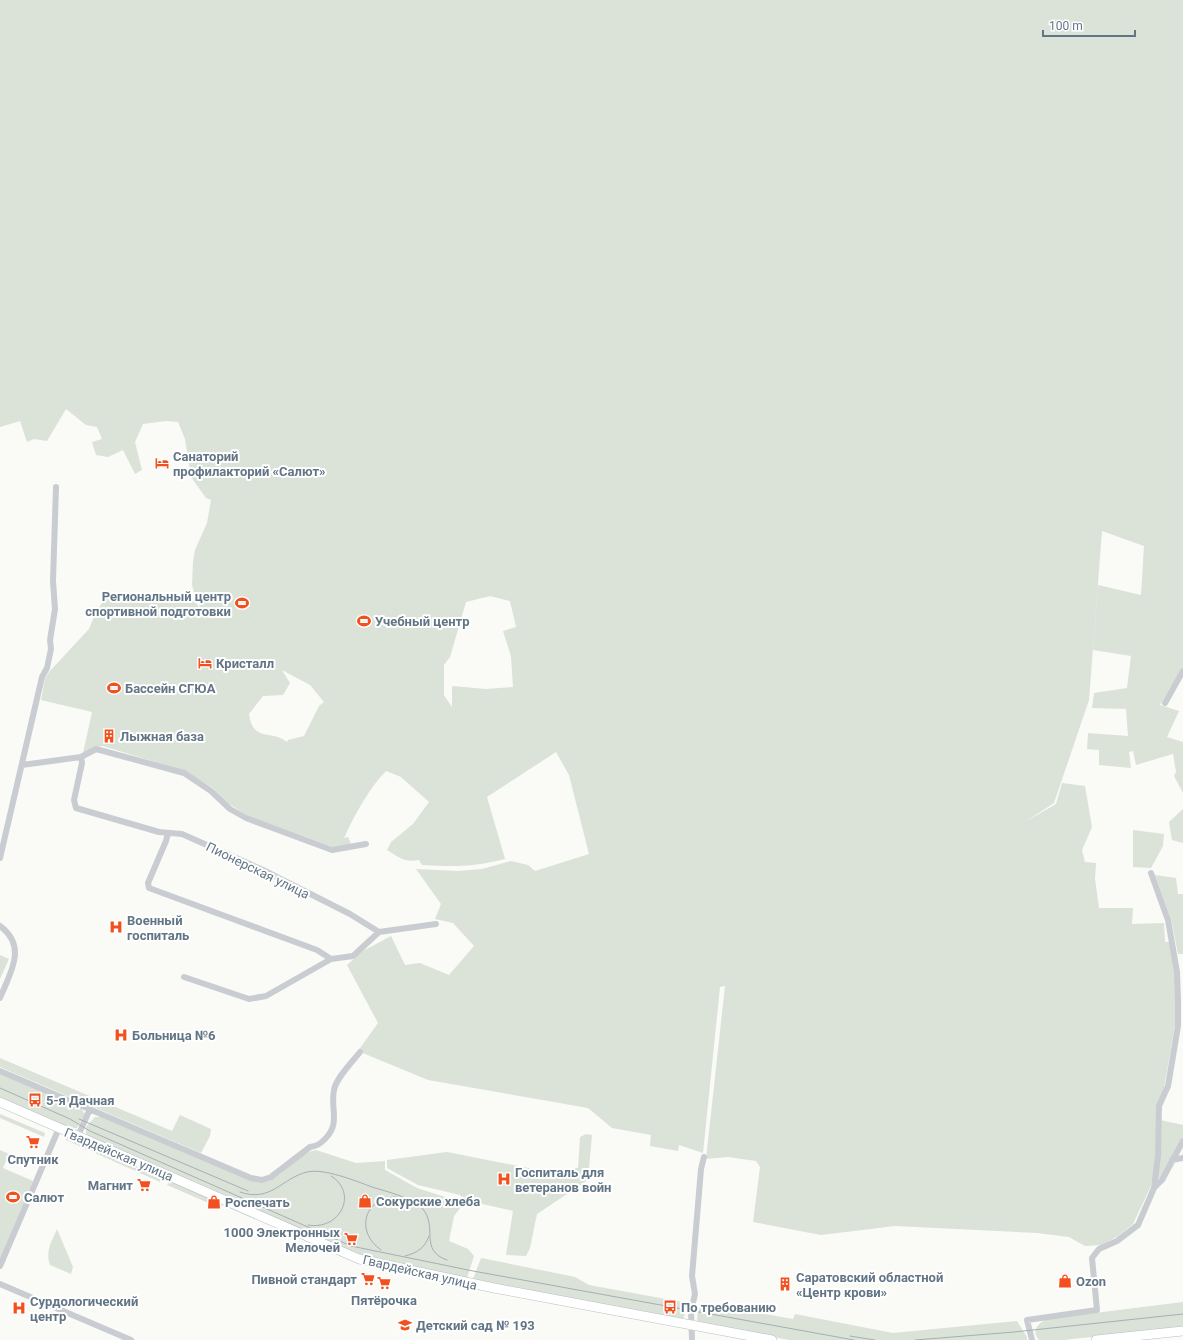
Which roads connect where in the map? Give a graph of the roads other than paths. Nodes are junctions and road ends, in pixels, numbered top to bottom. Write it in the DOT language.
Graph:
graph roads {
  1 [pos="56,487"];
  2 [pos="1183,671"];
  3 [pos="1165,702"];
  4 [pos="81,757"];
  5 [pos="22,765"];
  6 [pos="168,833"];
  7 [pos="366,844"];
  8 [pos="0,858"];
  9 [pos="1151,874"];
  10 [pos="436,924"];
  11 [pos="0,926"];
  12 [pos="379,932"];
  13 [pos="331,958"];
  14 [pos="184,977"];
  15 [pos="0,998"];
  16 [pos="360,1052"];
  17 [pos="0,1070"];
  18 [pos="0,1102"];
  19 [pos="90,1109"];
  20 [pos="59,1128"];
  21 [pos="78,1136"];
  22 [pos="1183,1141"];
  23 [pos="704,1157"];
  24 [pos="1183,1158"];
  25 [pos="1172,1160"];
  26 [pos="1154,1188"];
  27 [pos="0,1266"];
  28 [pos="0,1284"];
  29 [pos="692,1326"];
  30 [pos="1183,1331"];
  31 [pos="131,1340"];
  32 [pos="692,1340"];
  33 [pos="772,1340"];
  34 [pos="1032,1340"];
  35 [pos="1096,1340"];
  1 -- 5 [label="street"];
  2 -- 3 [label="street"];
  4 -- 5 [label="street"];
  4 -- 6 [label="street, Пионерская улица"];
  4 -- 7 [label="street"];
  5 -- 8 [label="street"];
  6 -- 12 [label="street, Пионерская улица"];
  6 -- 13 [label="street"];
  9 -- 26 [label="street"];
  10 -- 12 [label="street"];
  11 -- 15 [label="street"];
  12 -- 13 [label="street"];
  13 -- 14 [label="street"];
  16 -- 19 [label="street"];
  17 -- 19 [label="street"];
  18 -- 20 [label="street, Гвардейская улица"];
  19 -- 21 [label="street"];
  20 -- 21 [label="street, Гвардейская улица"];
  20 -- 27 [label="street"];
  21 -- 29 [label="street, Гвардейская улица"];
  22 -- 25 [label="street"];
  23 -- 29 [label="street"];
  24 -- 25 [label="street"];
  25 -- 26 [label="street"];
  26 -- 34 [label="street"];
  28 -- 31 [label="street"];
  29 -- 32 [label="street"];
  29 -- 33 [label="street, Гвардейская улица"];
  30 -- 35 [label="street"];
}
